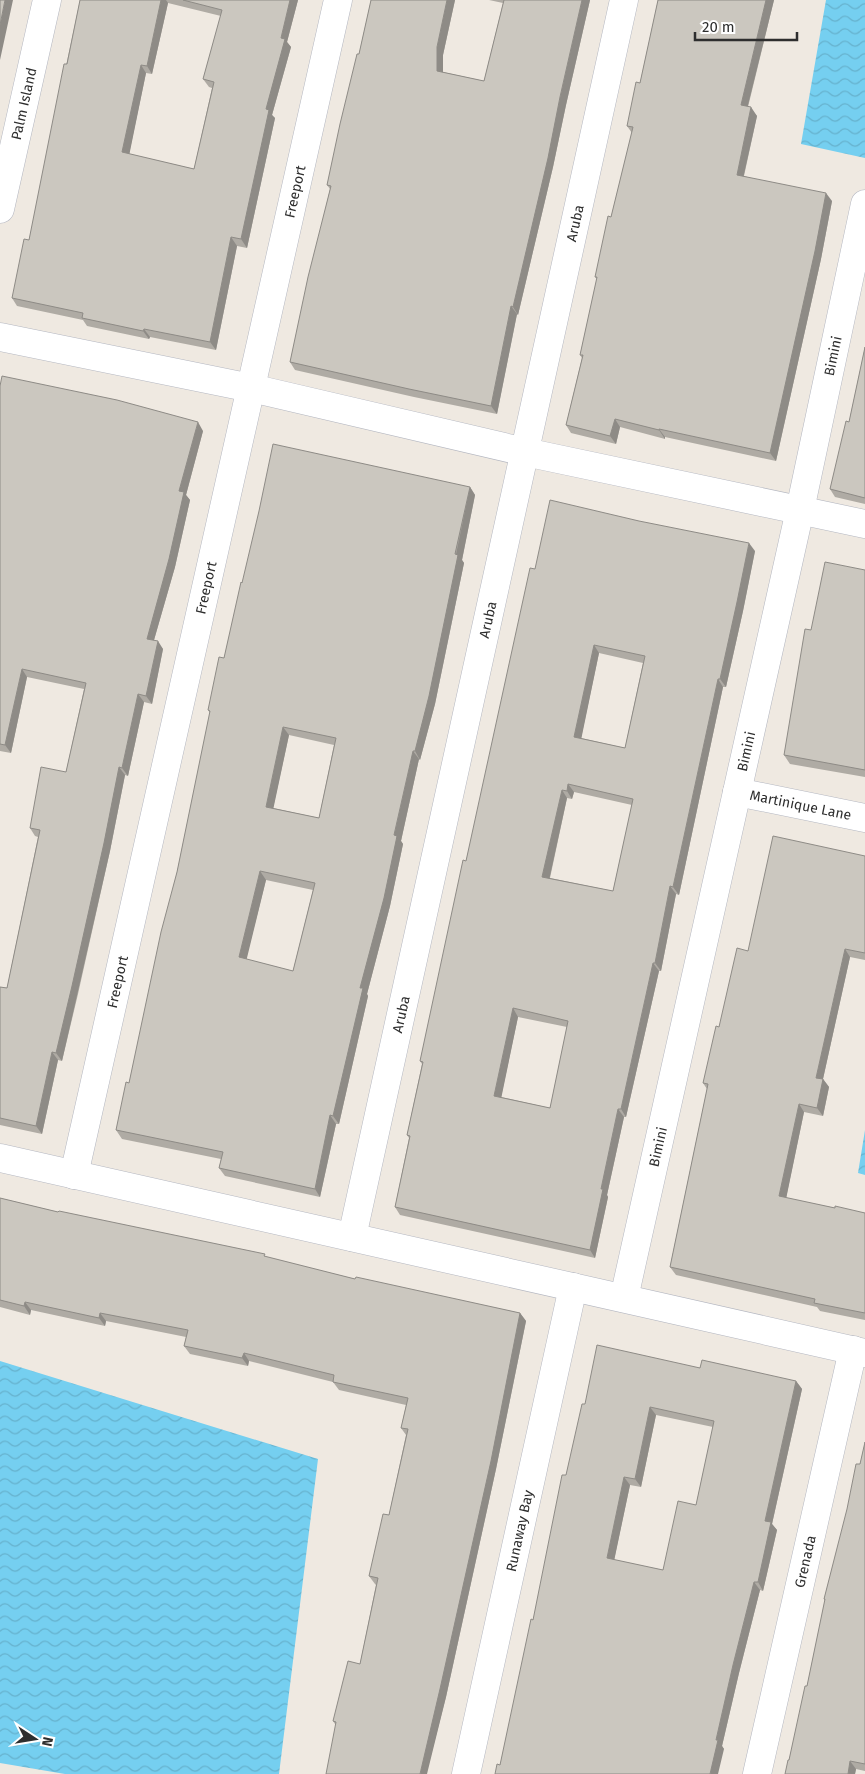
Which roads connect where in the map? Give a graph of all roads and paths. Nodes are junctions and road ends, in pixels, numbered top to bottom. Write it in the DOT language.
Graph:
graph roads {
  1 [pos="47,0"];
  2 [pos="338,0"];
  3 [pos="624,0"];
  4 [pos="865,204"];
  5 [pos="0,209"];
  6 [pos="0,337"];
  7 [pos="251,388"];
  8 [pos="525,452"];
  9 [pos="800,510"];
  10 [pos="865,524"];
  11 [pos="737,792"];
  12 [pos="865,818"];
  13 [pos="0,1158"];
  14 [pos="74,1175"];
  15 [pos="352,1237"];
  16 [pos="573,1287"];
  17 [pos="624,1298"];
  18 [pos="859,1351"];
  19 [pos="466,1774"];
  20 [pos="757,1774"];
  1 -- 5 [label="street, Palm Island"];
  2 -- 7 [label="street, Freeport"];
  3 -- 8 [label="street, Aruba"];
  4 -- 9 [label="street, Bimini"];
  6 -- 7 [label="street"];
  7 -- 8 [label="street"];
  7 -- 14 [label="street, Freeport"];
  8 -- 9 [label="street"];
  8 -- 15 [label="street, Aruba"];
  9 -- 10 [label="street"];
  9 -- 11 [label="street, Bimini"];
  11 -- 12 [label="street, Martinique Lane"];
  11 -- 17 [label="street, Bimini"];
  13 -- 14 [label="street"];
  14 -- 15 [label="street"];
  15 -- 16 [label="street"];
  16 -- 17 [label="street"];
  16 -- 19 [label="street, Runaway Bay"];
  17 -- 18 [label="street"];
  18 -- 20 [label="street, Grenada"];
}
